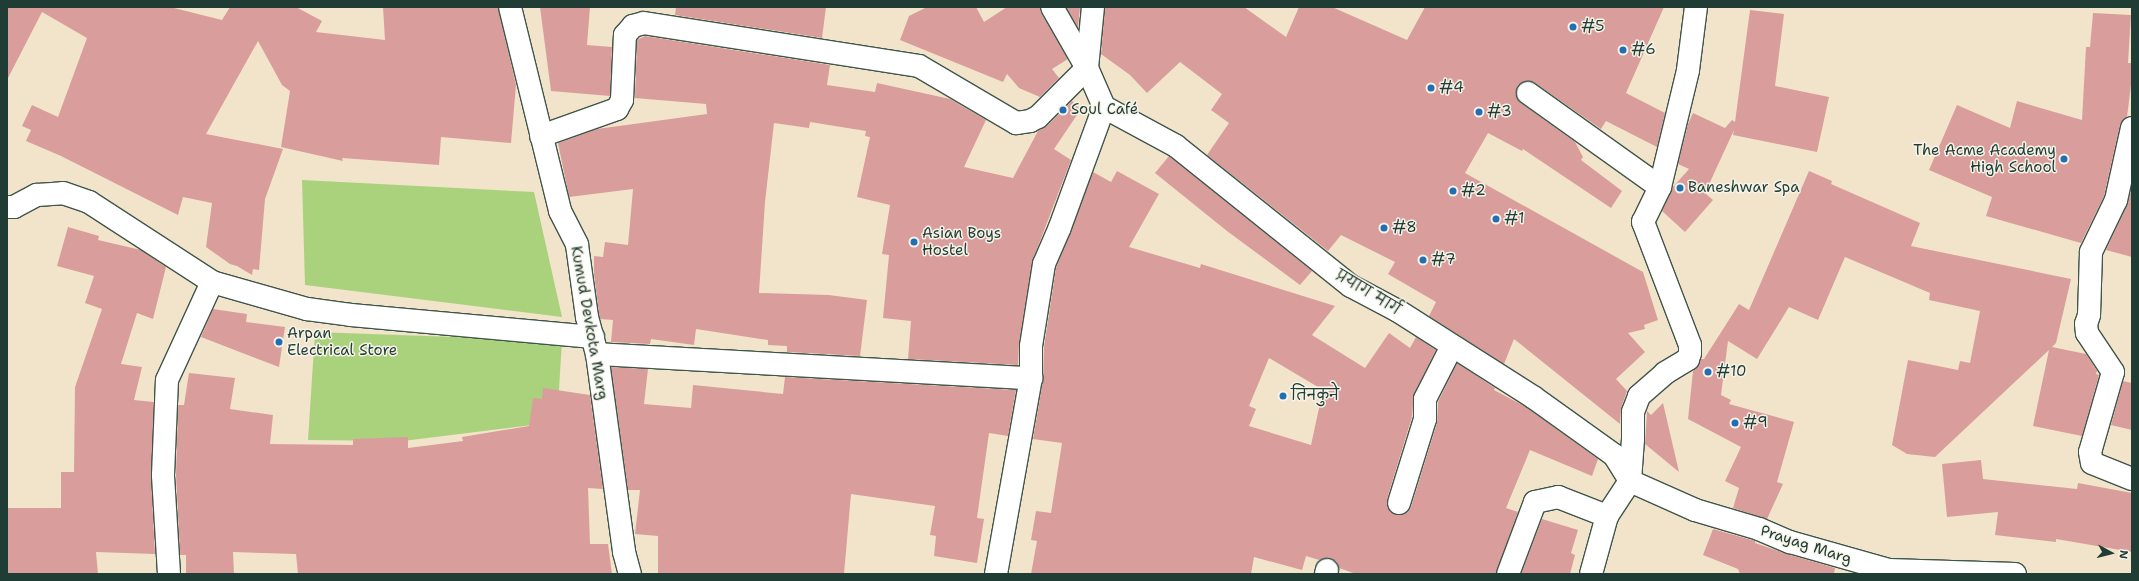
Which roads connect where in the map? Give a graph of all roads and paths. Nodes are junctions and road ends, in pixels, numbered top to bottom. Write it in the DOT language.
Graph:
graph roads {
  1 [pos="510,7"];
  2 [pos="1052,7"];
  3 [pos="1092,7"];
  4 [pos="1696,7"];
  5 [pos="1087,68"];
  6 [pos="1528,93"];
  7 [pos="1104,107"];
  8 [pos="2132,128"];
  9 [pos="541,136"];
  10 [pos="1660,187"];
  11 [pos="7,208"];
  12 [pos="212,282"];
  13 [pos="595,346"];
  14 [pos="1452,346"];
  15 [pos="1031,378"];
  16 [pos="2132,479"];
  17 [pos="1630,481"];
  18 [pos="1399,502"];
  19 [pos="1607,516"];
  20 [pos="169,574"];
  21 [pos="630,574"];
  22 [pos="996,574"];
  23 [pos="1508,574"];
  24 [pos="1591,574"];
  25 [pos="2015,574"];
  1 -- 9 [label="street, Kumud Devkota Marg"];
  2 -- 5 [label="street"];
  3 -- 5 [label="street"];
  4 -- 10 [label="street"];
  5 -- 7 [label="street"];
  5 -- 9 [label="street"];
  6 -- 10 [label="street"];
  7 -- 14 [label="street, प्रयाग मार्ग"];
  7 -- 15 [label="street"];
  8 -- 16 [label="street"];
  9 -- 13 [label="street, Kumud Devkota Marg"];
  10 -- 17 [label="street"];
  11 -- 12 [label="street"];
  12 -- 13 [label="street"];
  12 -- 20 [label="street"];
  13 -- 15 [label="street"];
  13 -- 21 [label="street, Kumud Devkota Marg"];
  14 -- 17 [label="street, प्रयाग मार्ग"];
  14 -- 18 [label="street"];
  15 -- 22 [label="street"];
  17 -- 19 [label="street"];
  17 -- 25 [label="street, Prayag Marg"];
  19 -- 23 [label="street"];
  19 -- 24 [label="street"];
}
